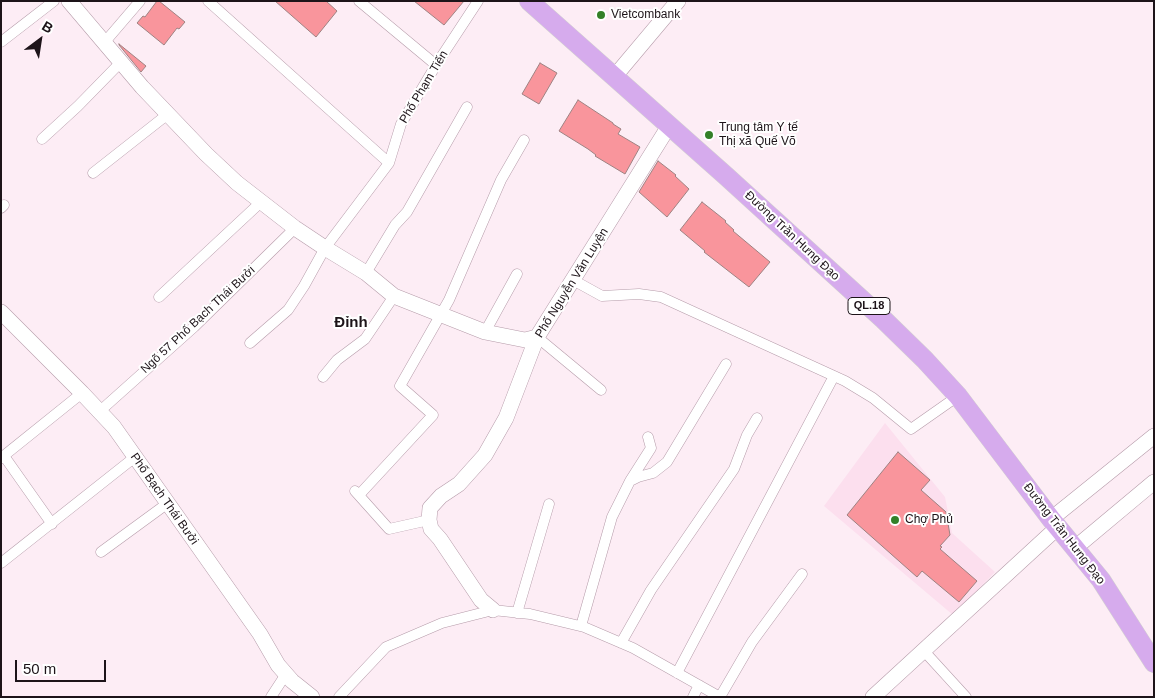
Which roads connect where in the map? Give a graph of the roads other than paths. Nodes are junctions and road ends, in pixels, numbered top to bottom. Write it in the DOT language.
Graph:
graph roads {
  1 [pos="54,1"];
  2 [pos="69,1"];
  3 [pos="140,1"];
  4 [pos="208,1"];
  5 [pos="359,1"];
  6 [pos="478,1"];
  7 [pos="528,1"];
  8 [pos="678,1"];
  9 [pos="1,42"];
  10 [pos="104,43"];
  11 [pos="121,62"];
  12 [pos="436,65"];
  13 [pos="615,76"];
  14 [pos="468,107"];
  15 [pos="168,114"];
  16 [pos="669,126"];
  17 [pos="42,139"];
  18 [pos="524,140"];
  19 [pos="389,163"];
  20 [pos="93,172"];
  21 [pos="261,202"];
  22 [pos="295,228"];
  23 [pos="324,248"];
  24 [pos="366,274"];
  25 [pos="517,274"];
  26 [pos="573,280"];
  27 [pos="394,296"];
  28 [pos="159,297"];
  29 [pos="1,312"];
  30 [pos="441,314"];
  31 [pos="486,332"];
  32 [pos="537,338"];
  33 [pos="250,343"];
  34 [pos="726,364"];
  35 [pos="834,376"];
  36 [pos="323,377"];
  37 [pos="600,390"];
  38 [pos="82,393"];
  39 [pos="958,396"];
  40 [pos="100,411"];
  41 [pos="757,418"];
  42 [pos="648,436"];
  43 [pos="1154,436"];
  44 [pos="3,457"];
  45 [pos="135,457"];
  46 [pos="630,481"];
  47 [pos="1154,482"];
  48 [pos="168,503"];
  49 [pos="549,504"];
  50 [pos="429,520"];
  51 [pos="1054,523"];
  52 [pos="52,524"];
  53 [pos="1075,548"];
  54 [pos="101,552"];
  55 [pos="1,563"];
  56 [pos="802,574"];
  57 [pos="493,610"];
  58 [pos="517,613"];
  59 [pos="581,626"];
  60 [pos="621,643"];
  61 [pos="924,651"];
  62 [pos="1154,663"];
  63 [pos="677,673"];
  64 [pos="286,674"];
  65 [pos="699,685"];
  66 [pos="271,697"];
  67 [pos="312,697"];
  68 [pos="339,697"];
  69 [pos="693,697"];
  70 [pos="720,697"];
  71 [pos="873,697"];
  72 [pos="966,697"];
  1 -- 9 [label="street"];
  2 -- 10 [label="street"];
  3 -- 10 [label="street"];
  4 -- 19 [label="street"];
  5 -- 12 [label="street"];
  6 -- 12 [label="street, Phố Phạm Tiến"];
  7 -- 13 [label="highway, Đường Trần Hưng Đạo / QL.18"];
  8 -- 13 [label="street"];
  10 -- 11 [label="street"];
  11 -- 15 [label="street"];
  11 -- 17 [label="street"];
  12 -- 19 [label="street, Phố Phạm Tiến"];
  13 -- 16 [label="highway, Đường Trần Hưng Đạo / QL.18"];
  14 -- 24 [label="street"];
  15 -- 20 [label="street"];
  15 -- 21 [label="street"];
  16 -- 26 [label="street, Phố Nguyễn Văn Luyện"];
  16 -- 39 [label="highway, Đường Trần Hưng Đạo / QL.18"];
  18 -- 30 [label="street"];
  19 -- 23 [label="street, Phố Phạm Tiến"];
  21 -- 22 [label="street"];
  21 -- 28 [label="street"];
  22 -- 23 [label="street"];
  22 -- 40 [label="street, Ngõ 57 Phố Bạch Thái Bưởi"];
  23 -- 24 [label="street"];
  23 -- 33 [label="street, Phố Phạm Tiến"];
  24 -- 27 [label="street"];
  25 -- 31 [label="street"];
  26 -- 32 [label="street, Phố Nguyễn Văn Luyện"];
  26 -- 35 [label="street"];
  27 -- 30 [label="street"];
  27 -- 36 [label="street"];
  29 -- 38 [label="street, Phố Bạch Thái Bưởi"];
  30 -- 31 [label="street"];
  30 -- 50 [label="street"];
  31 -- 32 [label="street"];
  32 -- 37 [label="street"];
  32 -- 50 [label="street, Phố Nguyễn Văn Luyện"];
  34 -- 46 [label="street"];
  35 -- 39 [label="street"];
  35 -- 63 [label="street"];
  38 -- 40 [label="street, Phố Bạch Thái Bưởi"];
  38 -- 44 [label="street"];
  39 -- 51 [label="highway, Đường Trần Hưng Đạo / QL.18"];
  40 -- 45 [label="street, Phố Bạch Thái Bưởi"];
  41 -- 60 [label="street"];
  42 -- 46 [label="street"];
  43 -- 51 [label="street"];
  44 -- 52 [label="street"];
  45 -- 48 [label="street, Phố Bạch Thái Bưởi"];
  45 -- 52 [label="street"];
  46 -- 59 [label="street"];
  47 -- 53 [label="street"];
  48 -- 54 [label="street"];
  48 -- 64 [label="street, Phố Bạch Thái Bưởi"];
  49 -- 58 [label="street"];
  50 -- 57 [label="street"];
  51 -- 53 [label="highway, Đường Trần Hưng Đạo / QL.18"];
  51 -- 61 [label="street"];
  52 -- 55 [label="street"];
  53 -- 62 [label="highway, Đường Trần Hưng Đạo / QL.18"];
  56 -- 70 [label="street"];
  57 -- 58 [label="street"];
  57 -- 68 [label="street"];
  58 -- 59 [label="street"];
  59 -- 60 [label="street"];
  60 -- 63 [label="street"];
  61 -- 71 [label="street"];
  61 -- 72 [label="street"];
  63 -- 65 [label="street"];
  64 -- 66 [label="street"];
  64 -- 67 [label="street, Phố Bạch Thái Bưởi"];
  65 -- 69 [label="street"];
  65 -- 70 [label="street"];
}
